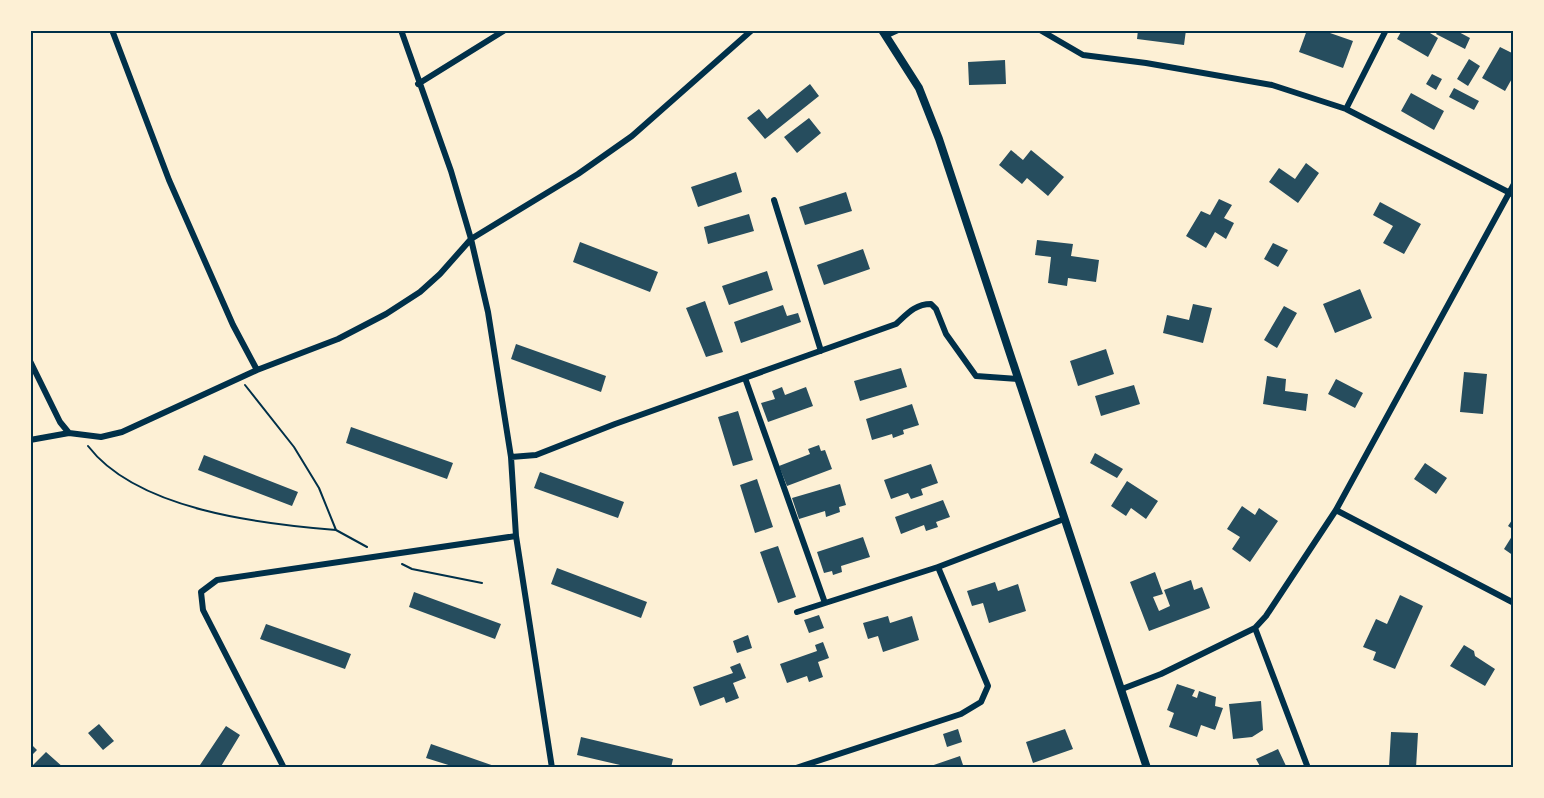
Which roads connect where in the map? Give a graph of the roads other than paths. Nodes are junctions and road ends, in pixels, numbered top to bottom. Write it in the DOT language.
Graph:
graph roads {
  1 [pos="112,30"];
  2 [pos="401,30"];
  3 [pos="505,30"];
  4 [pos="752,30"];
  5 [pos="898,30"];
  6 [pos="1040,30"];
  7 [pos="1386,30"];
  8 [pos="885,32"];
  9 [pos="418,84"];
  10 [pos="1346,109"];
  11 [pos="1514,184"];
  12 [pos="1512,194"];
  13 [pos="774,200"];
  14 [pos="471,239"];
  15 [pos="821,351"];
  16 [pos="30,361"];
  17 [pos="257,370"];
  18 [pos="745,378"];
  19 [pos="1018,379"];
  20 [pos="69,433"];
  21 [pos="30,440"];
  22 [pos="511,457"];
  23 [pos="1336,510"];
  24 [pos="1064,519"];
  25 [pos="516,536"];
  26 [pos="938,567"];
  27 [pos="825,603"];
  28 [pos="1514,603"];
  29 [pos="797,612"];
  30 [pos="1255,628"];
  31 [pos="1122,689"];
  32 [pos="284,768"];
  33 [pos="552,768"];
  34 [pos="796,768"];
  35 [pos="1147,768"];
  36 [pos="1308,768"];
  1 -- 17 [label="street"];
  2 -- 9 [label="street"];
  3 -- 9 [label="street"];
  4 -- 14 [label="street"];
  5 -- 8 [label="street"];
  6 -- 10 [label="street"];
  7 -- 10 [label="street"];
  8 -- 19 [label="street"];
  9 -- 14 [label="street"];
  10 -- 12 [label="street"];
  11 -- 12 [label="street"];
  12 -- 23 [label="street"];
  13 -- 15 [label="street"];
  14 -- 17 [label="street"];
  14 -- 22 [label="street"];
  15 -- 18 [label="street"];
  15 -- 19 [label="street"];
  16 -- 20 [label="street"];
  17 -- 20 [label="street"];
  18 -- 22 [label="street"];
  18 -- 27 [label="street"];
  19 -- 24 [label="street"];
  20 -- 21 [label="street"];
  22 -- 25 [label="street"];
  23 -- 28 [label="street"];
  23 -- 30 [label="street"];
  24 -- 26 [label="street"];
  24 -- 31 [label="street"];
  25 -- 32 [label="street"];
  25 -- 33 [label="street"];
  26 -- 27 [label="street"];
  26 -- 34 [label="street"];
  27 -- 29 [label="street"];
  30 -- 31 [label="street"];
  30 -- 36 [label="street"];
  31 -- 35 [label="street"];
}
